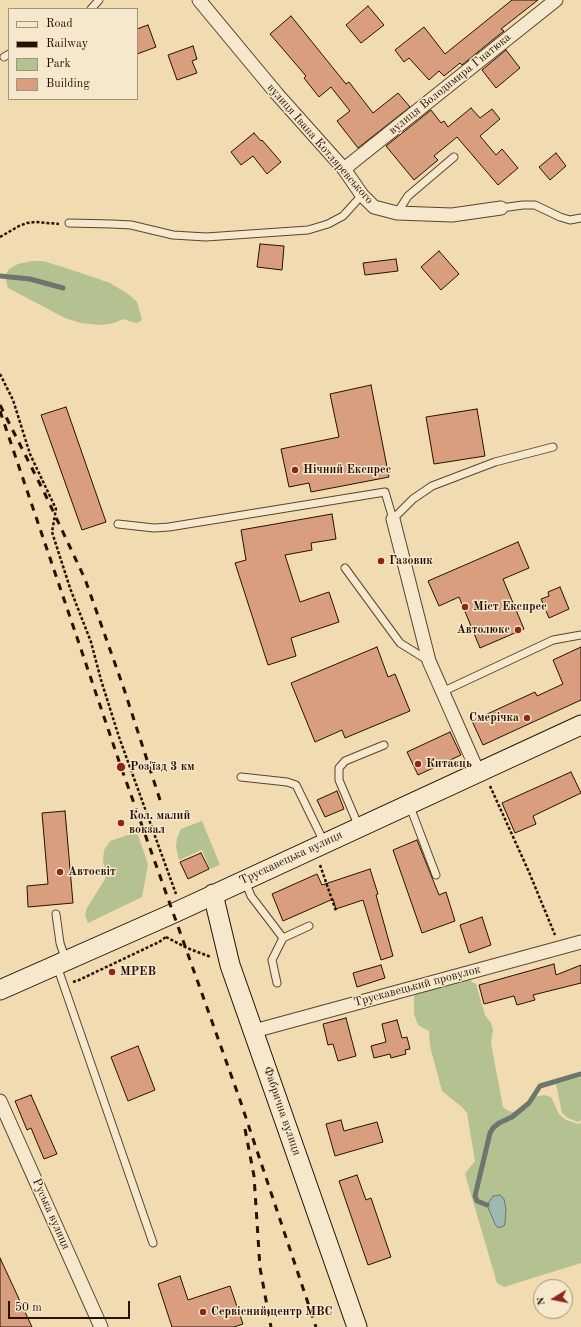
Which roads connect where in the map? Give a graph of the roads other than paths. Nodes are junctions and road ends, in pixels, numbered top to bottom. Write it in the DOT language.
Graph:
graph roads {
  1 [pos="99,0"];
  2 [pos="199,0"];
  3 [pos="556,0"];
  4 [pos="92,8"];
  5 [pos="454,157"];
  6 [pos="344,169"];
  7 [pos="362,196"];
  8 [pos="501,208"];
  9 [pos="397,213"];
  10 [pos="581,218"];
  11 [pos="70,223"];
  12 [pos="553,447"];
  13 [pos="393,519"];
  14 [pos="118,524"];
  15 [pos="345,568"];
  16 [pos="581,635"];
  17 [pos="429,661"];
  18 [pos="442,692"];
  19 [pos="581,725"];
  20 [pos="384,745"];
  21 [pos="241,777"];
  22 [pos="484,779"];
  23 [pos="409,804"];
  24 [pos="359,827"];
  25 [pos="324,843"];
  26 [pos="436,875"];
  27 [pos="244,879"];
  28 [pos="213,894"];
  29 [pos="56,914"];
  30 [pos="309,926"];
  31 [pos="282,938"];
  32 [pos="581,942"];
  33 [pos="62,963"];
  34 [pos="278,983"];
  35 [pos="0,990"];
  36 [pos="254,1031"];
  37 [pos="0,1101"];
  38 [pos="153,1243"];
  39 [pos="101,1327"];
  40 [pos="357,1327"];
  1 -- 4 [label="lane"];
  2 -- 6 [label="street, вулиця Івана Котляревського"];
  3 -- 6 [label="street, вулиця Володимира Гнатюка"];
  5 -- 9 [label="lane"];
  6 -- 7 [label="street, вулиця Івана Котляревського"];
  7 -- 9 [label="street, вулиця Івана Котляревського"];
  7 -- 11 [label="lane"];
  8 -- 9 [label="street, вулиця Івана Котляревського"];
  8 -- 10 [label="lane"];
  12 -- 13 [label="lane"];
  13 -- 14 [label="lane"];
  13 -- 17 [label="street"];
  15 -- 17 [label="lane"];
  16 -- 18 [label="lane"];
  17 -- 18 [label="street"];
  18 -- 22 [label="street"];
  19 -- 22 [label="main road, Трускавецька вулиця"];
  20 -- 24 [label="lane"];
  21 -- 25 [label="lane"];
  22 -- 23 [label="main road, Трускавецька вулиця"];
  23 -- 24 [label="main road, Трускавецька вулиця"];
  23 -- 26 [label="lane"];
  24 -- 25 [label="main road, Трускавецька вулиця"];
  25 -- 27 [label="main road, Трускавецька вулиця"];
  27 -- 28 [label="main road, Трускавецька вулиця"];
  27 -- 31 [label="lane"];
  28 -- 33 [label="main road, Трускавецька вулиця"];
  28 -- 36 [label="main road, Фабрична вулиця"];
  29 -- 33 [label="lane"];
  30 -- 31 [label="lane"];
  31 -- 34 [label="lane"];
  32 -- 36 [label="street, Трускавецький провулок"];
  33 -- 35 [label="main road, Трускавецька вулиця"];
  33 -- 38 [label="lane"];
  36 -- 40 [label="main road, Фабрична вулиця"];
  37 -- 39 [label="street, Руська вулиця"];
}
